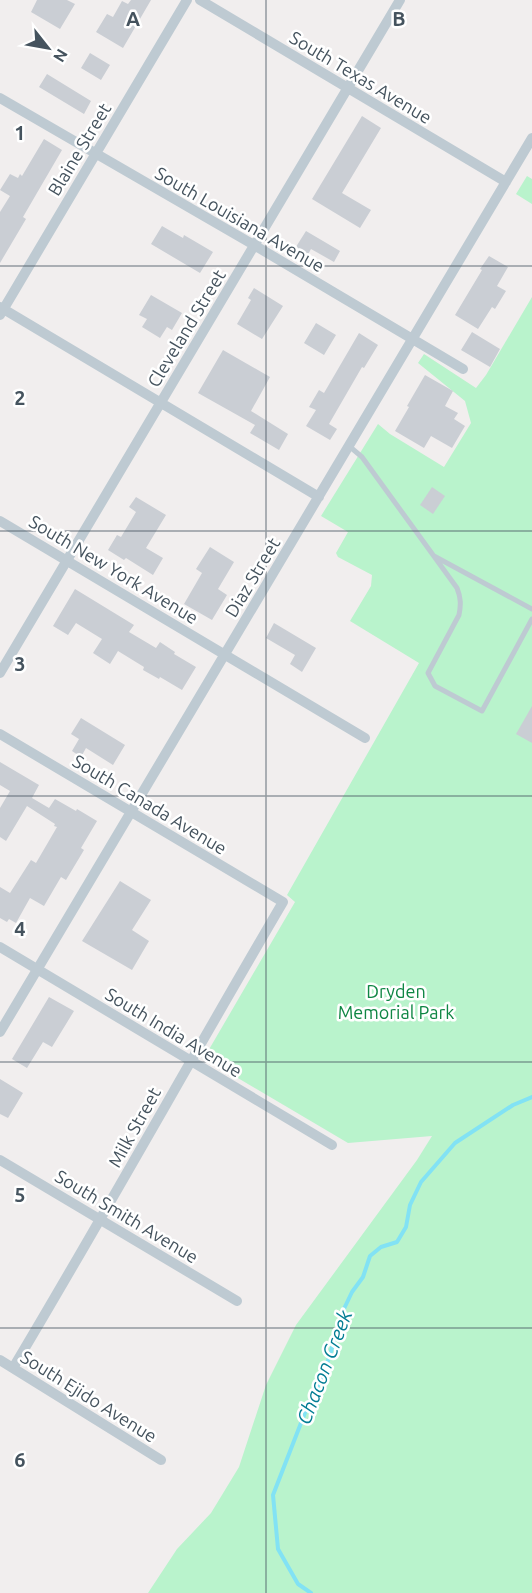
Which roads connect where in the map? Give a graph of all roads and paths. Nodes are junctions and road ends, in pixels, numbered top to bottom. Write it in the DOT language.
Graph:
graph roads {
  1 [pos="186,0"];
  2 [pos="200,0"];
  3 [pos="400,0"];
  4 [pos="348,87"];
  5 [pos="0,98"];
  6 [pos="532,138"];
  7 [pos="95,154"];
  8 [pos="506,182"];
  9 [pos="254,245"];
  10 [pos="1,310"];
  11 [pos="412,339"];
  12 [pos="463,369"];
  13 [pos="160,403"];
  14 [pos="349,446"];
  15 [pos="319,496"];
  16 [pos="0,521"];
  17 [pos="433,555"];
  18 [pos="67,561"];
  19 [pos="532,609"];
  20 [pos="532,619"];
  21 [pos="225,654"];
  22 [pos="0,673"];
  23 [pos="0,734"];
  24 [pos="365,738"];
  25 [pos="131,811"];
  26 [pos="283,902"];
  27 [pos="0,947"];
  28 [pos="38,969"];
  29 [pos="0,1032"];
  30 [pos="190,1061"];
  31 [pos="332,1145"];
  32 [pos="0,1160"];
  33 [pos="101,1220"];
  34 [pos="237,1301"];
  35 [pos="0,1360"];
  36 [pos="13,1368"];
  37 [pos="161,1460"];
  1 -- 7 [label="street, Blaine Street"];
  2 -- 4 [label="street, South Texas Avenue"];
  3 -- 4 [label="street, Cleveland Street"];
  4 -- 8 [label="street, South Texas Avenue"];
  4 -- 9 [label="street, Cleveland Street"];
  5 -- 7 [label="street, South Louisiana Avenue"];
  6 -- 8 [label="street, Diaz Street"];
  7 -- 9 [label="street, South Louisiana Avenue"];
  7 -- 10 [label="street, Blaine Street"];
  8 -- 11 [label="street, Diaz Street"];
  9 -- 11 [label="street, South Louisiana Avenue"];
  9 -- 13 [label="street, Cleveland Street"];
  10 -- 13 [label="street"];
  11 -- 12 [label="street, South Louisiana Avenue"];
  11 -- 14 [label="street, Diaz Street"];
  13 -- 15 [label="street"];
  13 -- 18 [label="street, Cleveland Street"];
  14 -- 15 [label="street, Diaz Street"];
  14 -- 17 [label="lane"];
  15 -- 21 [label="street, Diaz Street"];
  16 -- 18 [label="street, South New York Avenue"];
  17 -- 19 [label="lane"];
  17 -- 20 [label="lane"];
  18 -- 21 [label="street, South New York Avenue"];
  18 -- 22 [label="street, Cleveland Street"];
  21 -- 24 [label="street, South New York Avenue"];
  21 -- 25 [label="street, Diaz Street"];
  23 -- 25 [label="street, South Canada Avenue"];
  25 -- 26 [label="street, South Canada Avenue"];
  25 -- 28 [label="street, Diaz Street"];
  26 -- 30 [label="street, Milk Street"];
  27 -- 28 [label="street, South India Avenue"];
  28 -- 29 [label="street, Diaz Street"];
  28 -- 30 [label="street, South India Avenue"];
  30 -- 31 [label="street, South India Avenue"];
  30 -- 33 [label="street, Milk Street"];
  32 -- 33 [label="street, South Smith Avenue"];
  33 -- 34 [label="street, South Smith Avenue"];
  33 -- 36 [label="street, Milk Street"];
  35 -- 36 [label="street, South Ejido Avenue"];
  36 -- 37 [label="street, South Ejido Avenue"];
}
